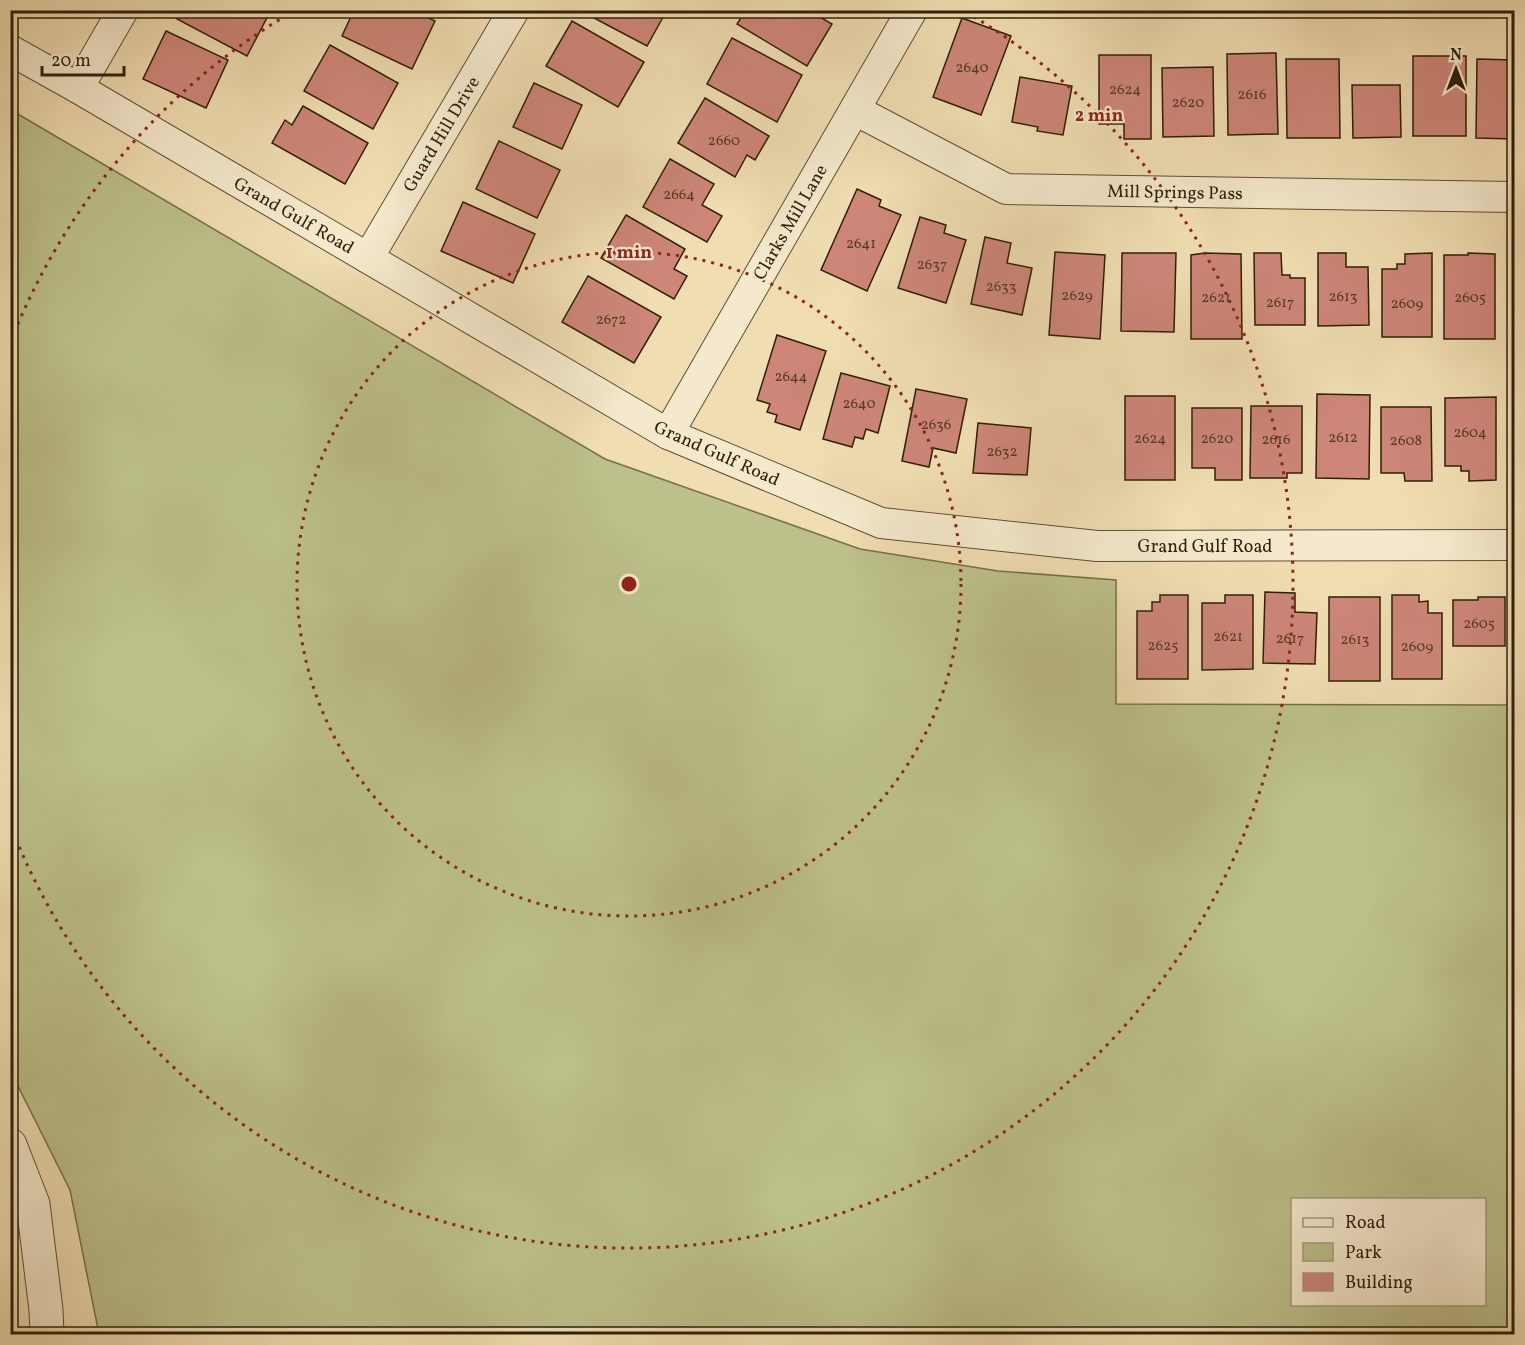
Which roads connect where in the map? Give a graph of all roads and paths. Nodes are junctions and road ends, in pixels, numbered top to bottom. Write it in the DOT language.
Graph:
graph roads {
  1 [pos="123,10"];
  2 [pos="514,10"];
  3 [pos="912,10"];
  4 [pos="10,50"];
  5 [pos="78,88"];
  6 [pos="855,110"];
  7 [pos="1515,197"];
  8 [pos="368,258"];
  9 [pos="668,434"];
  10 [pos="1515,545"];
  11 [pos="10,1145"];
  12 [pos="47,1335"];
  1 -- 5 [label="street"];
  2 -- 8 [label="street, Guard Hill Drive"];
  3 -- 6 [label="street, Clarks Mill Lane"];
  4 -- 5 [label="street, Grand Gulf Road"];
  5 -- 8 [label="street, Grand Gulf Road"];
  6 -- 7 [label="street, Mill Springs Pass"];
  6 -- 9 [label="street, Clarks Mill Lane"];
  8 -- 9 [label="street, Grand Gulf Road"];
  9 -- 10 [label="street, Grand Gulf Road"];
  11 -- 12 [label="street"];
}
